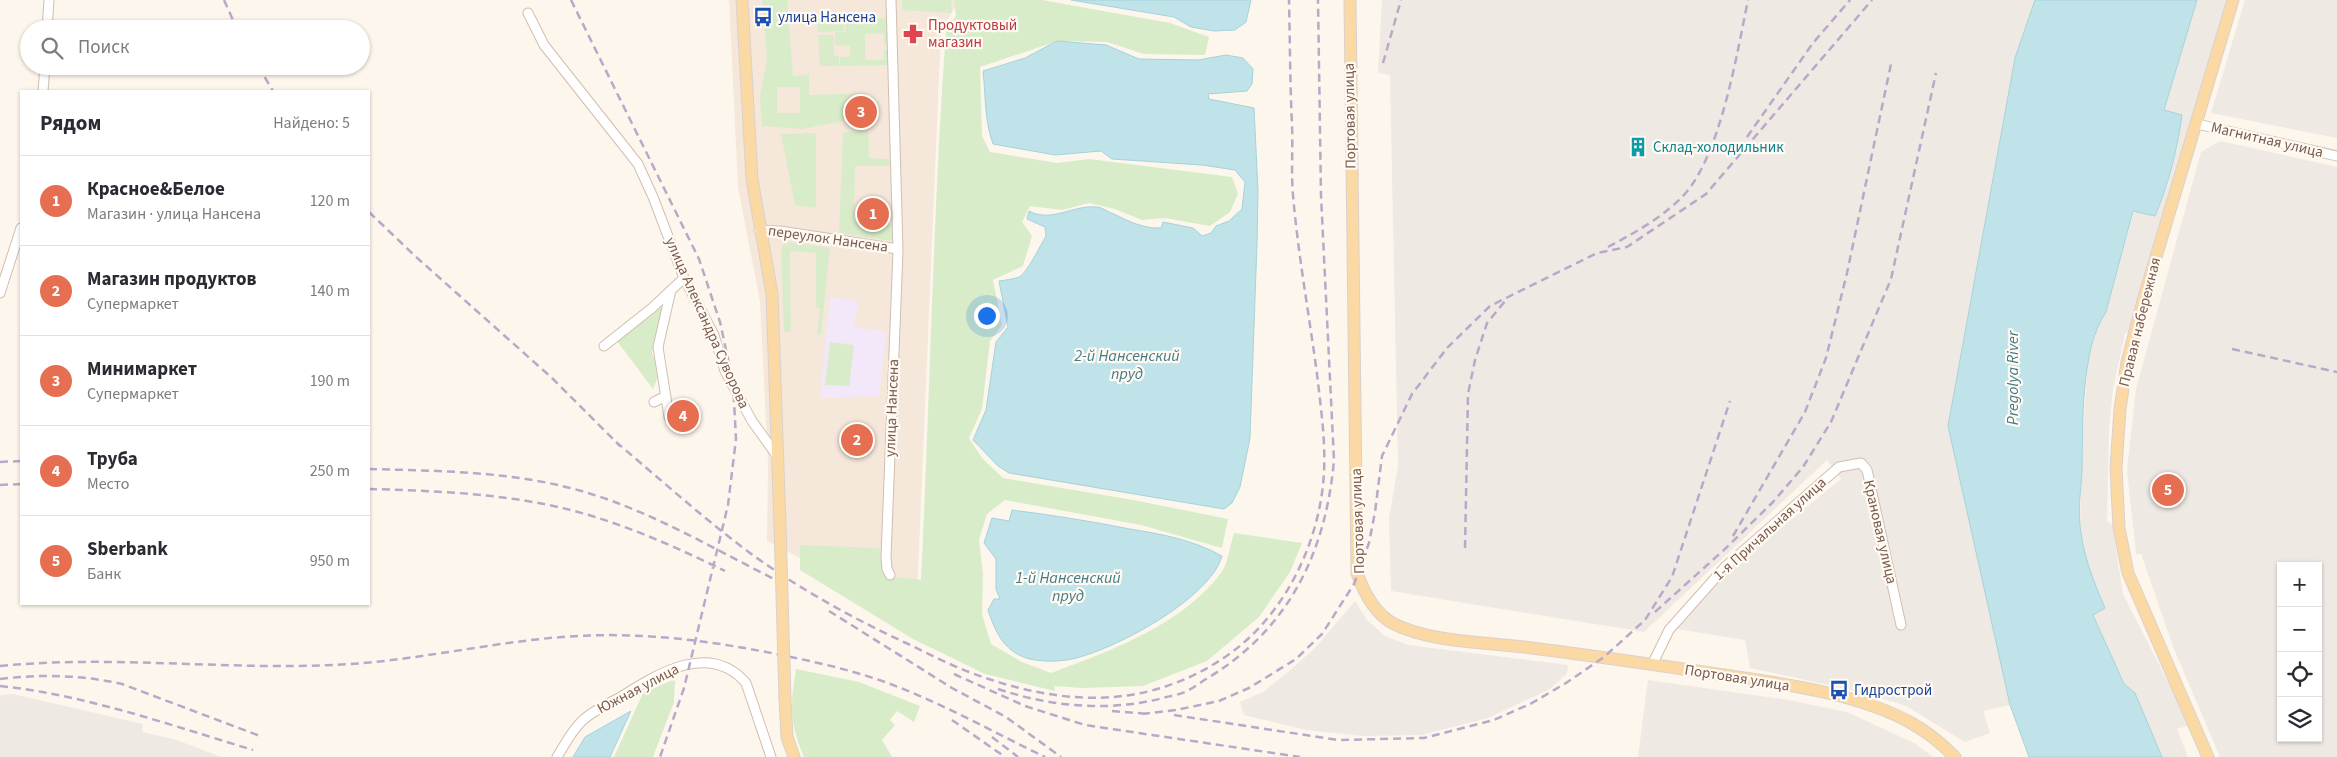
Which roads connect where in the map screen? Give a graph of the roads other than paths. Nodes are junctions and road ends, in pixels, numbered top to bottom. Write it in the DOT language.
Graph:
graph roads {
  1 [pos="49,0"];
  2 [pos="742,0"];
  3 [pos="892,0"];
  4 [pos="1350,0"];
  5 [pos="2233,0"];
  6 [pos="528,13"];
  7 [pos="48,20"];
  8 [pos="44,75"];
  9 [pos="43,90"];
  10 [pos="2197,124"];
  11 [pos="2337,156"];
  12 [pos="759,230"];
  13 [pos="20,231"];
  14 [pos="898,248"];
  15 [pos="684,278"];
  16 [pos="671,290"];
  17 [pos="0,293"];
  18 [pos="668,312"];
  19 [pos="672,324"];
  20 [pos="604,346"];
  21 [pos="666,396"];
  22 [pos="654,402"];
  23 [pos="670,417"];
  24 [pos="778,458"];
  25 [pos="1839,467"];
  26 [pos="890,575"];
  27 [pos="1901,625"];
  28 [pos="1652,665"];
  29 [pos="557,757"];
  30 [pos="771,757"];
  31 [pos="794,757"];
  32 [pos="1955,757"];
  33 [pos="2208,757"];
  1 -- 7 [label="street"];
  2 -- 12 [label="main road"];
  3 -- 14 [label="street, улица Нансена"];
  4 -- 28 [label="main road, Портовая улица"];
  5 -- 10 [label="main road, Правая набережная"];
  6 -- 15 [label="street, улица Александра Суворова"];
  8 -- 9 [label="street"];
  10 -- 11 [label="street, Магнитная улица"];
  10 -- 33 [label="main road, Правая набережная"];
  12 -- 14 [label="street, переулок Нансена"];
  12 -- 24 [label="main road"];
  13 -- 17 [label="street"];
  14 -- 26 [label="street, улица Нансена"];
  15 -- 16 [label="street"];
  15 -- 24 [label="street, улица Александра Суворова"];
  16 -- 18 [label="street"];
  16 -- 20 [label="street"];
  18 -- 19 [label="street"];
  18 -- 21 [label="street"];
  21 -- 22 [label="street"];
  21 -- 23 [label="street"];
  24 -- 31 [label="main road, bridge"];
  25 -- 27 [label="street, Крановая улица"];
  25 -- 28 [label="street, 1-я Причальная улица"];
  28 -- 32 [label="main road, Портовая улица"];
  29 -- 30 [label="street, Южная улица"];
}
